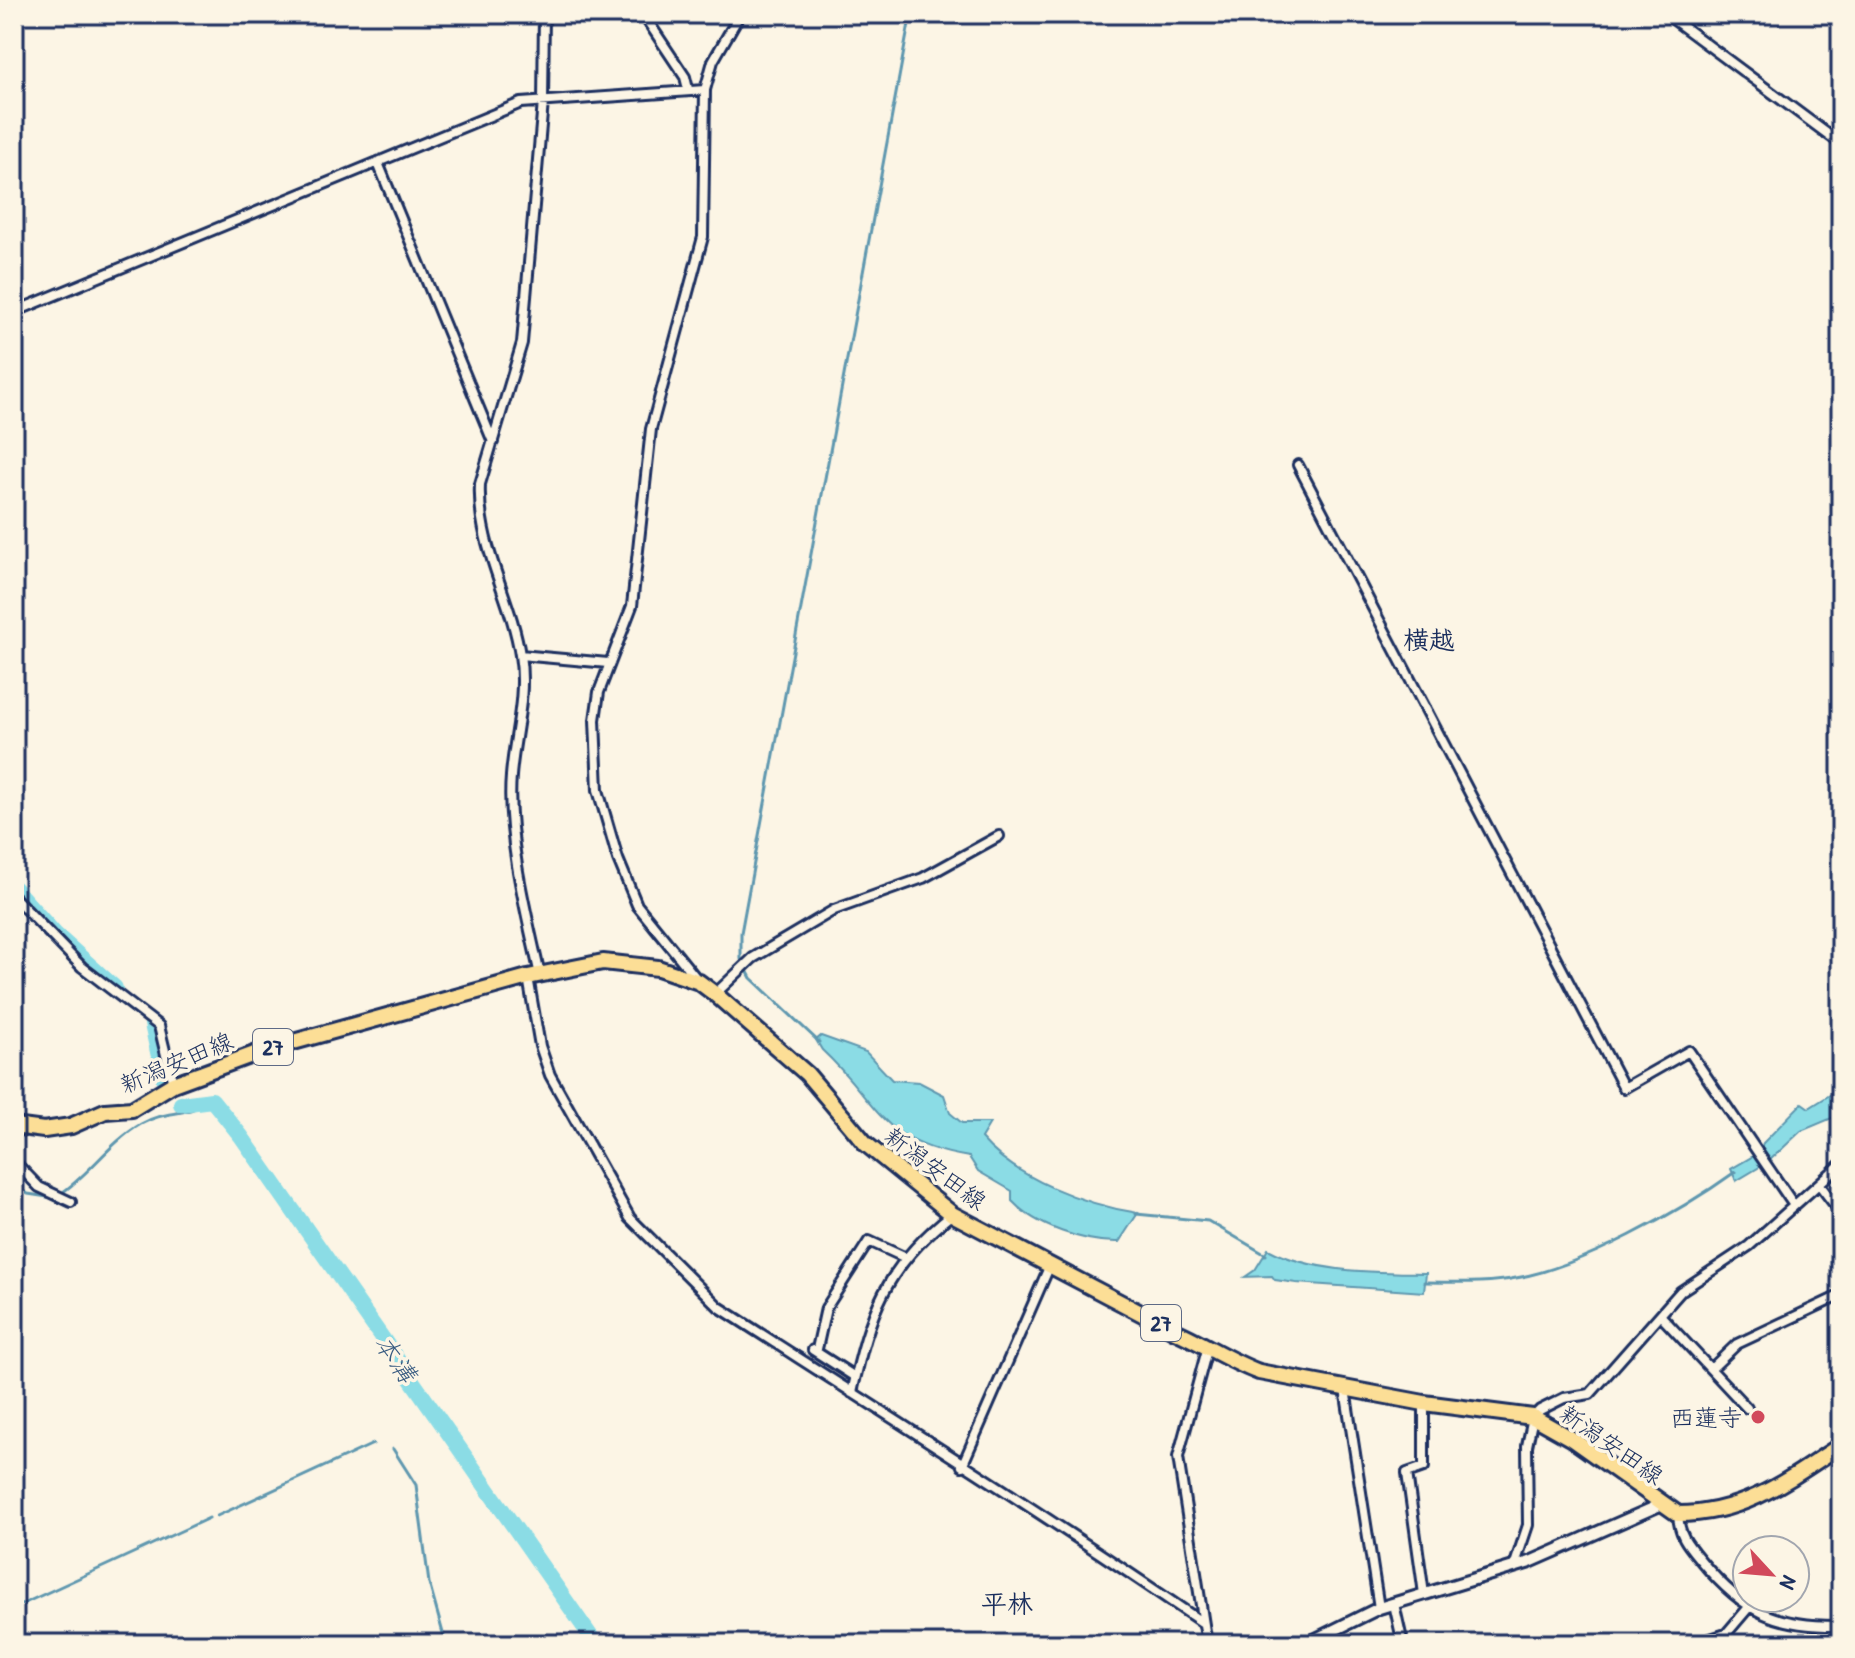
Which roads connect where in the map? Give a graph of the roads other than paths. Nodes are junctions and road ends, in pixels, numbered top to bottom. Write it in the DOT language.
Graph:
graph roads {
  1 [pos="544,14"];
  2 [pos="643,14"];
  3 [pos="740,14"];
  4 [pos="1666,14"];
  5 [pos="688,89"];
  6 [pos="705,90"];
  7 [pos="543,102"];
  8 [pos="1841,144"];
  9 [pos="378,163"];
  10 [pos="14,312"];
  11 [pos="493,443"];
  12 [pos="1298,465"];
  13 [pos="520,655"];
  14 [pos="608,663"];
  15 [pos="999,836"];
  16 [pos="14,897"];
  17 [pos="534,976"];
  18 [pos="699,982"];
  19 [pos="715,994"];
  20 [pos="173,1084"];
  21 [pos="14,1126"];
  22 [pos="14,1161"];
  23 [pos="1841,1164"];
  24 [pos="1819,1184"];
  25 [pos="71,1202"];
  26 [pos="1793,1204"];
  27 [pos="1841,1213"];
  28 [pos="952,1214"];
  29 [pos="906,1258"];
  30 [pos="1050,1265"];
  31 [pos="1838,1297"];
  32 [pos="1841,1306"];
  33 [pos="1660,1315"];
  34 [pos="1208,1345"];
  35 [pos="1711,1369"];
  36 [pos="855,1377"];
  37 [pos="1345,1389"];
  38 [pos="852,1393"];
  39 [pos="1424,1403"];
  40 [pos="1747,1408"];
  41 [pos="1533,1417"];
  42 [pos="1841,1445"];
  43 [pos="962,1466"];
  44 [pos="1660,1505"];
  45 [pos="1678,1514"];
  46 [pos="1514,1567"];
  47 [pos="1424,1594"];
  48 [pos="1731,1596"];
  49 [pos="1394,1604"];
  50 [pos="1379,1608"];
  51 [pos="1743,1614"];
  52 [pos="1766,1614"];
  53 [pos="1203,1623"];
  54 [pos="1841,1626"];
  55 [pos="1207,1644"];
  56 [pos="1306,1644"];
  57 [pos="1403,1644"];
  58 [pos="1695,1644"];
  1 -- 7 [label="street"];
  2 -- 5 [label="street"];
  3 -- 6 [label="street"];
  4 -- 8 [label="street"];
  5 -- 6 [label="street"];
  5 -- 7 [label="street"];
  6 -- 14 [label="street"];
  7 -- 9 [label="street"];
  7 -- 11 [label="street"];
  9 -- 10 [label="street"];
  9 -- 11 [label="street"];
  11 -- 13 [label="street"];
  12 -- 26 [label="street"];
  13 -- 14 [label="street"];
  13 -- 17 [label="street"];
  14 -- 18 [label="street"];
  15 -- 19 [label="street"];
  16 -- 20 [label="street"];
  17 -- 18 [label="main road, 新潟安田線 / 27"];
  17 -- 20 [label="main road, 新潟安田線 / 27"];
  17 -- 38 [label="street"];
  18 -- 19 [label="main road, 新潟安田線 / 27"];
  19 -- 28 [label="main road, 新潟安田線 / 27"];
  20 -- 21 [label="main road, 新潟安田線 / 27"];
  22 -- 25 [label="street"];
  23 -- 24 [label="street"];
  24 -- 26 [label="street"];
  24 -- 27 [label="street"];
  26 -- 33 [label="street"];
  28 -- 29 [label="street"];
  28 -- 30 [label="main road, 新潟安田線 / 27"];
  29 -- 36 [label="street"];
  29 -- 36 [label="street"];
  30 -- 34 [label="main road, 新潟安田線 / 27"];
  30 -- 43 [label="street"];
  31 -- 32 [label="street"];
  31 -- 35 [label="street"];
  33 -- 35 [label="street"];
  33 -- 41 [label="street"];
  34 -- 37 [label="main road, 新潟安田線 / 27"];
  34 -- 53 [label="street"];
  35 -- 40 [label="street"];
  36 -- 38 [label="street"];
  37 -- 39 [label="main road, 新潟安田線 / 27"];
  37 -- 50 [label="street"];
  38 -- 43 [label="street"];
  39 -- 41 [label="main road, 新潟安田線 / 27"];
  39 -- 47 [label="street"];
  41 -- 44 [label="main road, 新潟安田線 / 27"];
  41 -- 46 [label="street"];
  42 -- 45 [label="main road, 新潟安田線"];
  43 -- 53 [label="street"];
  44 -- 45 [label="main road, 新潟安田線 / 27"];
  44 -- 46 [label="street"];
  45 -- 48 [label="street"];
  46 -- 47 [label="street"];
  47 -- 49 [label="street"];
  49 -- 50 [label="street"];
  49 -- 57 [label="street"];
  50 -- 56 [label="street"];
  51 -- 58 [label="street"];
  52 -- 54 [label="street"];
  53 -- 55 [label="street"];
}
